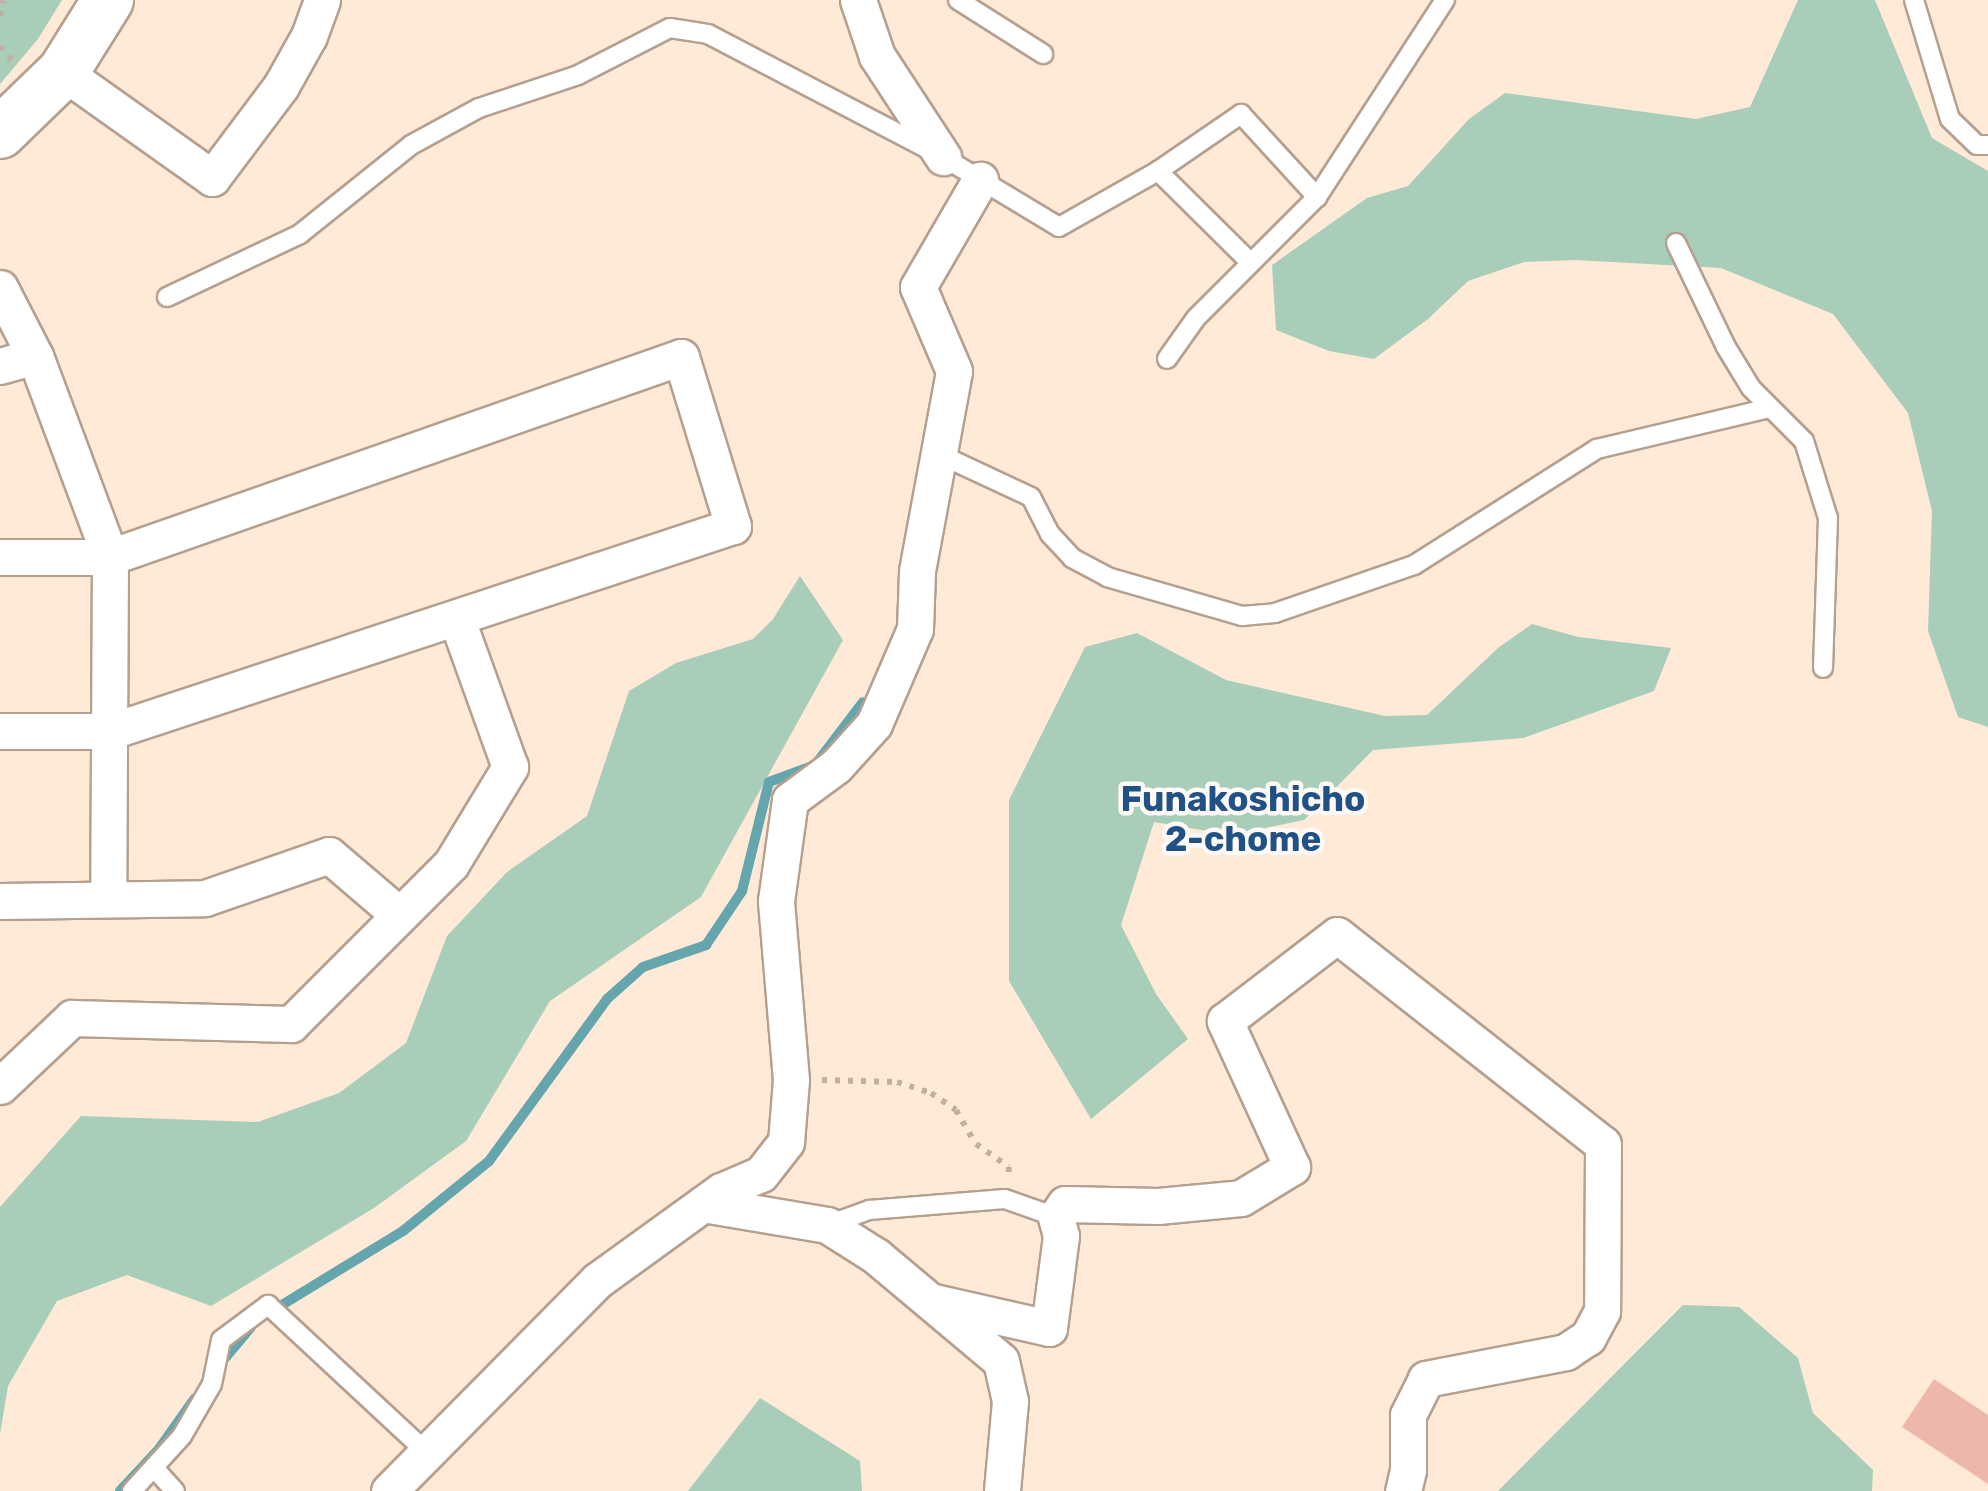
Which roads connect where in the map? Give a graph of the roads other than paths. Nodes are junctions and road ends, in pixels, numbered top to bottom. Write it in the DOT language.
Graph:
graph roads {
  1 [pos="108,0"];
  2 [pos="322,0"];
  3 [pos="858,0"];
  4 [pos="958,0"];
  5 [pos="1445,0"];
  6 [pos="1914,0"];
  7 [pos="1043,54"];
  8 [pos="62,72"];
  9 [pos="0,133"];
  10 [pos="1988,146"];
  11 [pos="944,157"];
  12 [pos="1158,170"];
  13 [pos="980,180"];
  14 [pos="1317,197"];
  15 [pos="1676,243"];
  16 [pos="1250,262"];
  17 [pos="0,288"];
  18 [pos="168,297"];
  19 [pos="36,356"];
  20 [pos="1168,360"];
  21 [pos="0,366"];
  22 [pos="1769,408"];
  23 [pos="941,455"];
  24 [pos="110,556"];
  25 [pos="0,558"];
  26 [pos="457,620"];
  27 [pos="1822,668"];
  28 [pos="0,731"];
  29 [pos="111,731"];
  30 [pos="108,900"];
  31 [pos="0,901"];
  32 [pos="398,914"];
  33 [pos="3,1081"];
  34 [pos="702,1204"];
  35 [pos="1056,1217"];
  36 [pos="827,1226"];
  37 [pos="930,1302"];
  38 [pos="427,1453"];
  39 [pos="154,1469"];
  40 [pos="132,1491"];
  41 [pos="175,1491"];
  42 [pos="389,1491"];
  43 [pos="1002,1491"];
  44 [pos="1403,1491"];
  1 -- 8 [label="street"];
  2 -- 8 [label="street"];
  3 -- 11 [label="street"];
  4 -- 7 [label="lane"];
  5 -- 14 [label="lane"];
  6 -- 10 [label="lane"];
  8 -- 9 [label="street"];
  11 -- 13 [label="lane"];
  11 -- 18 [label="lane"];
  12 -- 13 [label="lane"];
  12 -- 14 [label="lane"];
  12 -- 16 [label="lane"];
  13 -- 23 [label="street"];
  14 -- 16 [label="lane"];
  15 -- 22 [label="lane"];
  16 -- 20 [label="lane"];
  17 -- 19 [label="street"];
  19 -- 21 [label="street"];
  19 -- 24 [label="street"];
  22 -- 23 [label="lane"];
  22 -- 27 [label="lane"];
  23 -- 34 [label="street"];
  24 -- 25 [label="street"];
  24 -- 26 [label="street"];
  24 -- 29 [label="street"];
  26 -- 29 [label="street"];
  26 -- 32 [label="street"];
  28 -- 29 [label="street"];
  29 -- 30 [label="street"];
  30 -- 31 [label="street"];
  30 -- 32 [label="street"];
  32 -- 33 [label="street"];
  34 -- 36 [label="street"];
  34 -- 38 [label="street"];
  35 -- 36 [label="lane"];
  35 -- 37 [label="street"];
  35 -- 44 [label="street"];
  36 -- 37 [label="street"];
  37 -- 43 [label="street"];
  38 -- 39 [label="lane"];
  38 -- 42 [label="street"];
  39 -- 40 [label="lane"];
  39 -- 41 [label="lane"];
}
